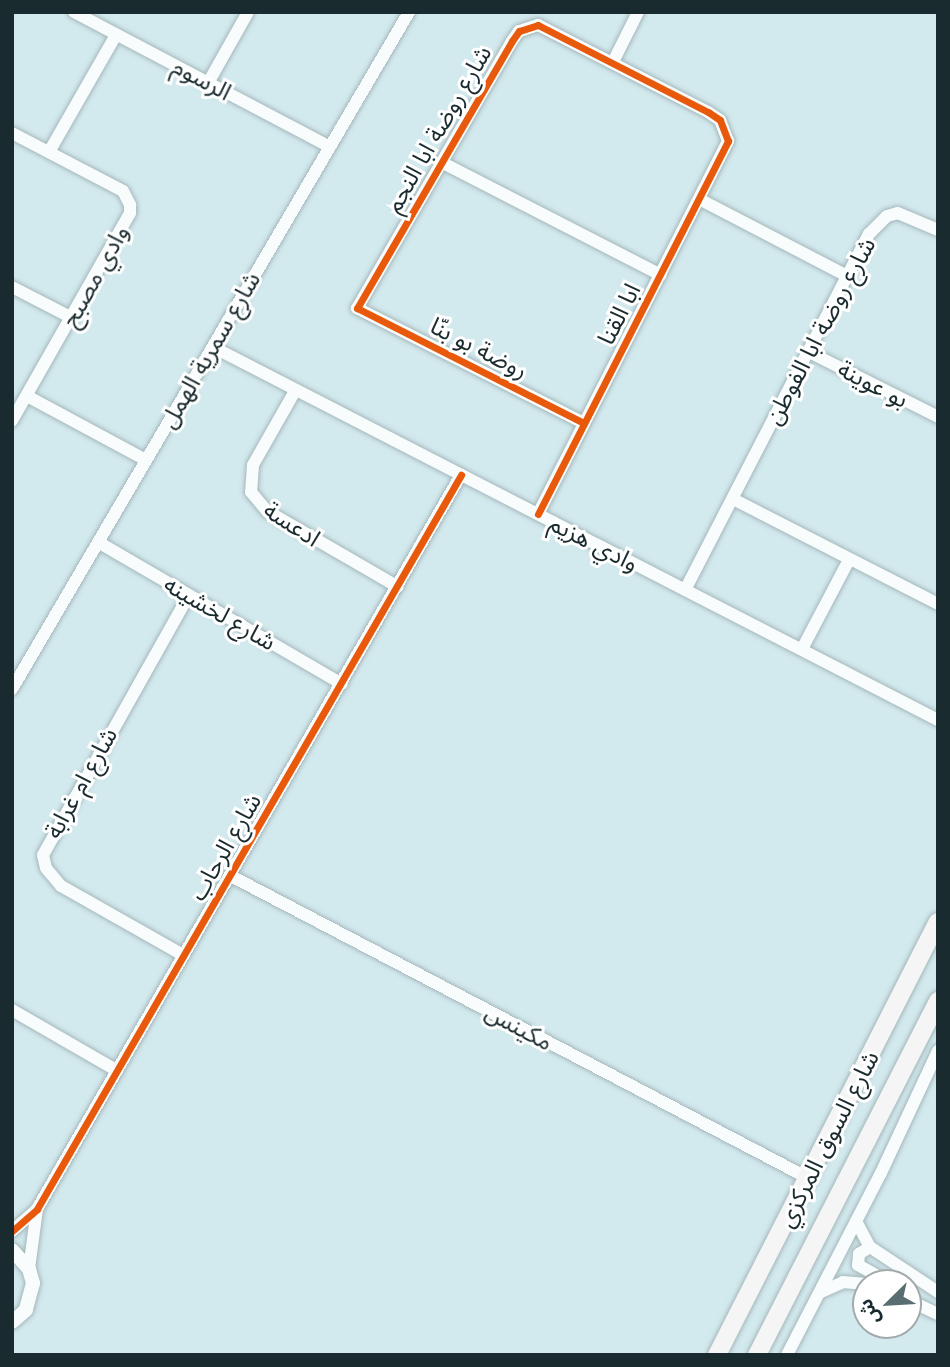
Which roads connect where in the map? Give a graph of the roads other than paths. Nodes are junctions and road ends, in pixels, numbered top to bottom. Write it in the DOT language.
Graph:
graph roads {
  1 [pos="74,12"];
  2 [pos="248,12"];
  3 [pos="409,12"];
  4 [pos="638,12"];
  5 [pos="117,34"];
  6 [pos="613,62"];
  7 [pos="208,83"];
  8 [pos="726,131"];
  9 [pos="12,133"];
  10 [pos="330,147"];
  11 [pos="49,152"];
  12 [pos="440,162"];
  13 [pos="701,200"];
  14 [pos="938,230"];
  15 [pos="661,275"];
  16 [pos="847,276"];
  17 [pos="12,288"];
  18 [pos="357,308"];
  19 [pos="72,318"];
  20 [pos="213,347"];
  21 [pos="809,352"];
  22 [pos="295,391"];
  23 [pos="27,396"];
  24 [pos="938,417"];
  25 [pos="12,421"];
  26 [pos="584,423"];
  27 [pos="146,460"];
  28 [pos="461,475"];
  29 [pos="733,499"];
  30 [pos="538,514"];
  31 [pos="98,542"];
  32 [pos="849,560"];
  33 [pos="398,587"];
  34 [pos="685,590"];
  35 [pos="189,595"];
  36 [pos="938,604"];
  37 [pos="802,649"];
  38 [pos="342,684"];
  39 [pos="12,689"];
  40 [pos="938,720"];
  41 [pos="232,876"];
  42 [pos="938,922"];
  43 [pos="183,955"];
  44 [pos="938,1001"];
  45 [pos="12,1010"];
  46 [pos="938,1051"];
  47 [pos="116,1070"];
  48 [pos="807,1178"];
  49 [pos="37,1209"];
  50 [pos="856,1221"];
  51 [pos="12,1231"];
  52 [pos="870,1247"];
  53 [pos="12,1250"];
  54 [pos="29,1269"];
  55 [pos="860,1269"];
  56 [pos="852,1284"];
  57 [pos="938,1292"];
  58 [pos="818,1295"];
  59 [pos="922,1307"];
  60 [pos="938,1314"];
  61 [pos="12,1322"];
  62 [pos="717,1355"];
  63 [pos="757,1355"];
  64 [pos="787,1355"];
  1 -- 5 [label="street, الرسوم"];
  2 -- 7 [label="street"];
  3 -- 10 [label="street, شارع سمرية الهمل"];
  4 -- 6 [label="street"];
  5 -- 7 [label="street, الرسوم"];
  5 -- 11 [label="street"];
  6 -- 8 [label="street, شارع روضة ابا النجم"];
  6 -- 12 [label="street, شارع روضة ابا النجم"];
  7 -- 10 [label="street, الرسوم"];
  8 -- 13 [label="street, ابا القنا"];
  9 -- 11 [label="street, وادي مصبح"];
  10 -- 20 [label="street, شارع سمرية الهمل"];
  11 -- 19 [label="street, وادي مصبح"];
  12 -- 15 [label="street, ابا القنا"];
  12 -- 18 [label="street, شارع روضة ابا النجم"];
  13 -- 15 [label="street, ابا القنا"];
  13 -- 16 [label="street"];
  14 -- 16 [label="street, شارع روضة ابا الفوطن"];
  15 -- 26 [label="street, ابا القنا"];
  16 -- 21 [label="street, شارع روضة ابا الفوطن"];
  17 -- 19 [label="street"];
  18 -- 26 [label="street, روضة بو بنّا"];
  19 -- 23 [label="street, وادي مصبح"];
  20 -- 22 [label="street, وادي هزيم"];
  20 -- 27 [label="street, شارع سمرية الهمل"];
  21 -- 24 [label="street, بو عوينة"];
  21 -- 29 [label="street, شارع روضة ابا الفوطن"];
  22 -- 28 [label="street, وادي هزيم"];
  22 -- 33 [label="street, ادعسة"];
  23 -- 25 [label="street, وادي مصبح"];
  23 -- 27 [label="street"];
  26 -- 30 [label="street, ابا القنا"];
  27 -- 31 [label="street, شارع سمرية الهمل"];
  28 -- 30 [label="street, وادي هزيم"];
  28 -- 33 [label="street, شارع الرحاب"];
  29 -- 32 [label="street"];
  29 -- 34 [label="street, شارع روضة ابا الفوطن"];
  30 -- 34 [label="street, وادي هزيم"];
  31 -- 35 [label="street, شارع لخشينه"];
  31 -- 39 [label="street, شارع سمرية الهمل"];
  32 -- 36 [label="street"];
  32 -- 37 [label="street"];
  33 -- 38 [label="street, شارع الرحاب"];
  34 -- 37 [label="street, وادي هزيم"];
  35 -- 38 [label="street, شارع لخشينه"];
  35 -- 43 [label="street, شارع ام غرابة"];
  37 -- 40 [label="street, وادي هزيم"];
  38 -- 41 [label="street, شارع الرحاب"];
  41 -- 43 [label="street, شارع الرحاب"];
  41 -- 48 [label="street, مكينس"];
  42 -- 48 [label="main road, شارع السوق المركزي"];
  43 -- 47 [label="street, شارع الرحاب"];
  44 -- 63 [label="main road, شارع السوق المركزي"];
  45 -- 47 [label="street"];
  46 -- 50 [label="street"];
  47 -- 49 [label="street, شارع الرحاب"];
  48 -- 62 [label="main road, شارع السوق المركزي"];
  49 -- 51 [label="street, شارع الرحاب"];
  49 -- 54 [label="street, شارع الرحاب"];
  50 -- 52 [label="street"];
  50 -- 58 [label="street"];
  52 -- 55 [label="street"];
  52 -- 57 [label="street"];
  53 -- 54 [label="street"];
  54 -- 61 [label="street"];
  56 -- 58 [label="street"];
  58 -- 64 [label="street"];
  59 -- 60 [label="street"];
}
